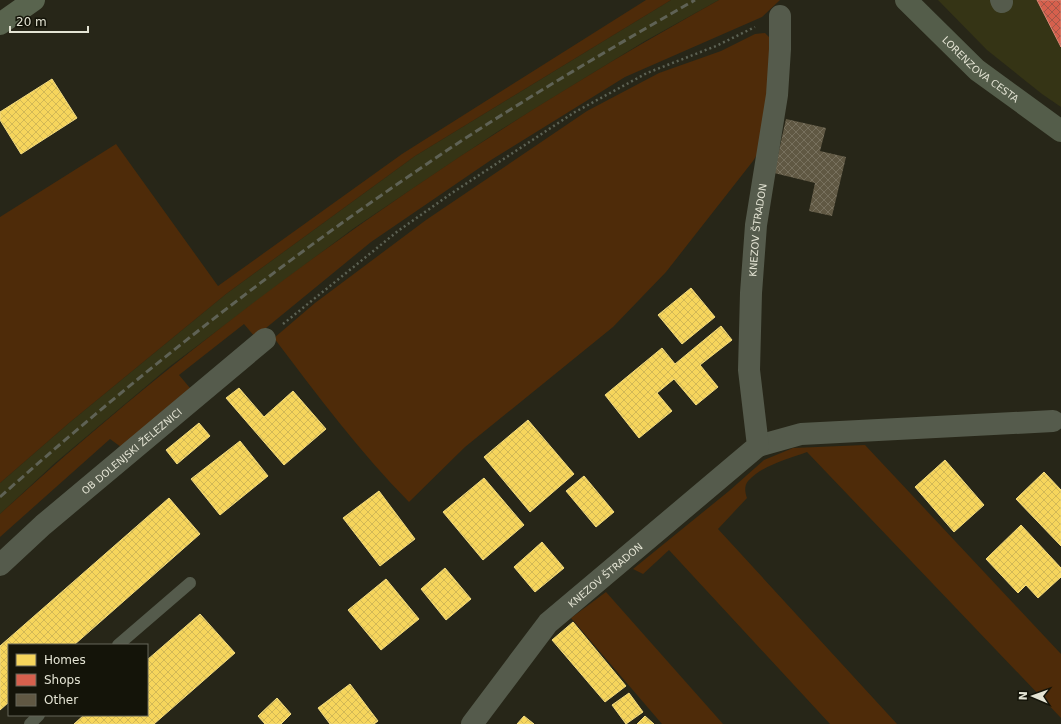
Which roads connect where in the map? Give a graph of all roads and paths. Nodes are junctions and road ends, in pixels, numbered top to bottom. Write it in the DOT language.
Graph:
graph roads {
  1 [pos="34,0"];
  2 [pos="906,0"];
  3 [pos="780,16"];
  4 [pos="0,24"];
  5 [pos="1061,130"];
  6 [pos="265,339"];
  7 [pos="1053,421"];
  8 [pos="758,446"];
  9 [pos="0,565"];
  10 [pos="190,583"];
  11 [pos="119,644"];
  12 [pos="38,716"];
  13 [pos="30,724"];
  14 [pos="472,724"];
  1 -- 4 [label="main road"];
  2 -- 5 [label="street, LORENZOVA CESTA"];
  3 -- 6 [label="path"];
  3 -- 8 [label="street, KNEZOV ŠTRADON"];
  6 -- 9 [label="street, OB DOLENJSKI ŽELEZNICI"];
  7 -- 8 [label="street, KNEZOV ŠTRADON"];
  8 -- 14 [label="street, KNEZOV ŠTRADON"];
  10 -- 11 [label="lane"];
  12 -- 13 [label="lane"];
}
